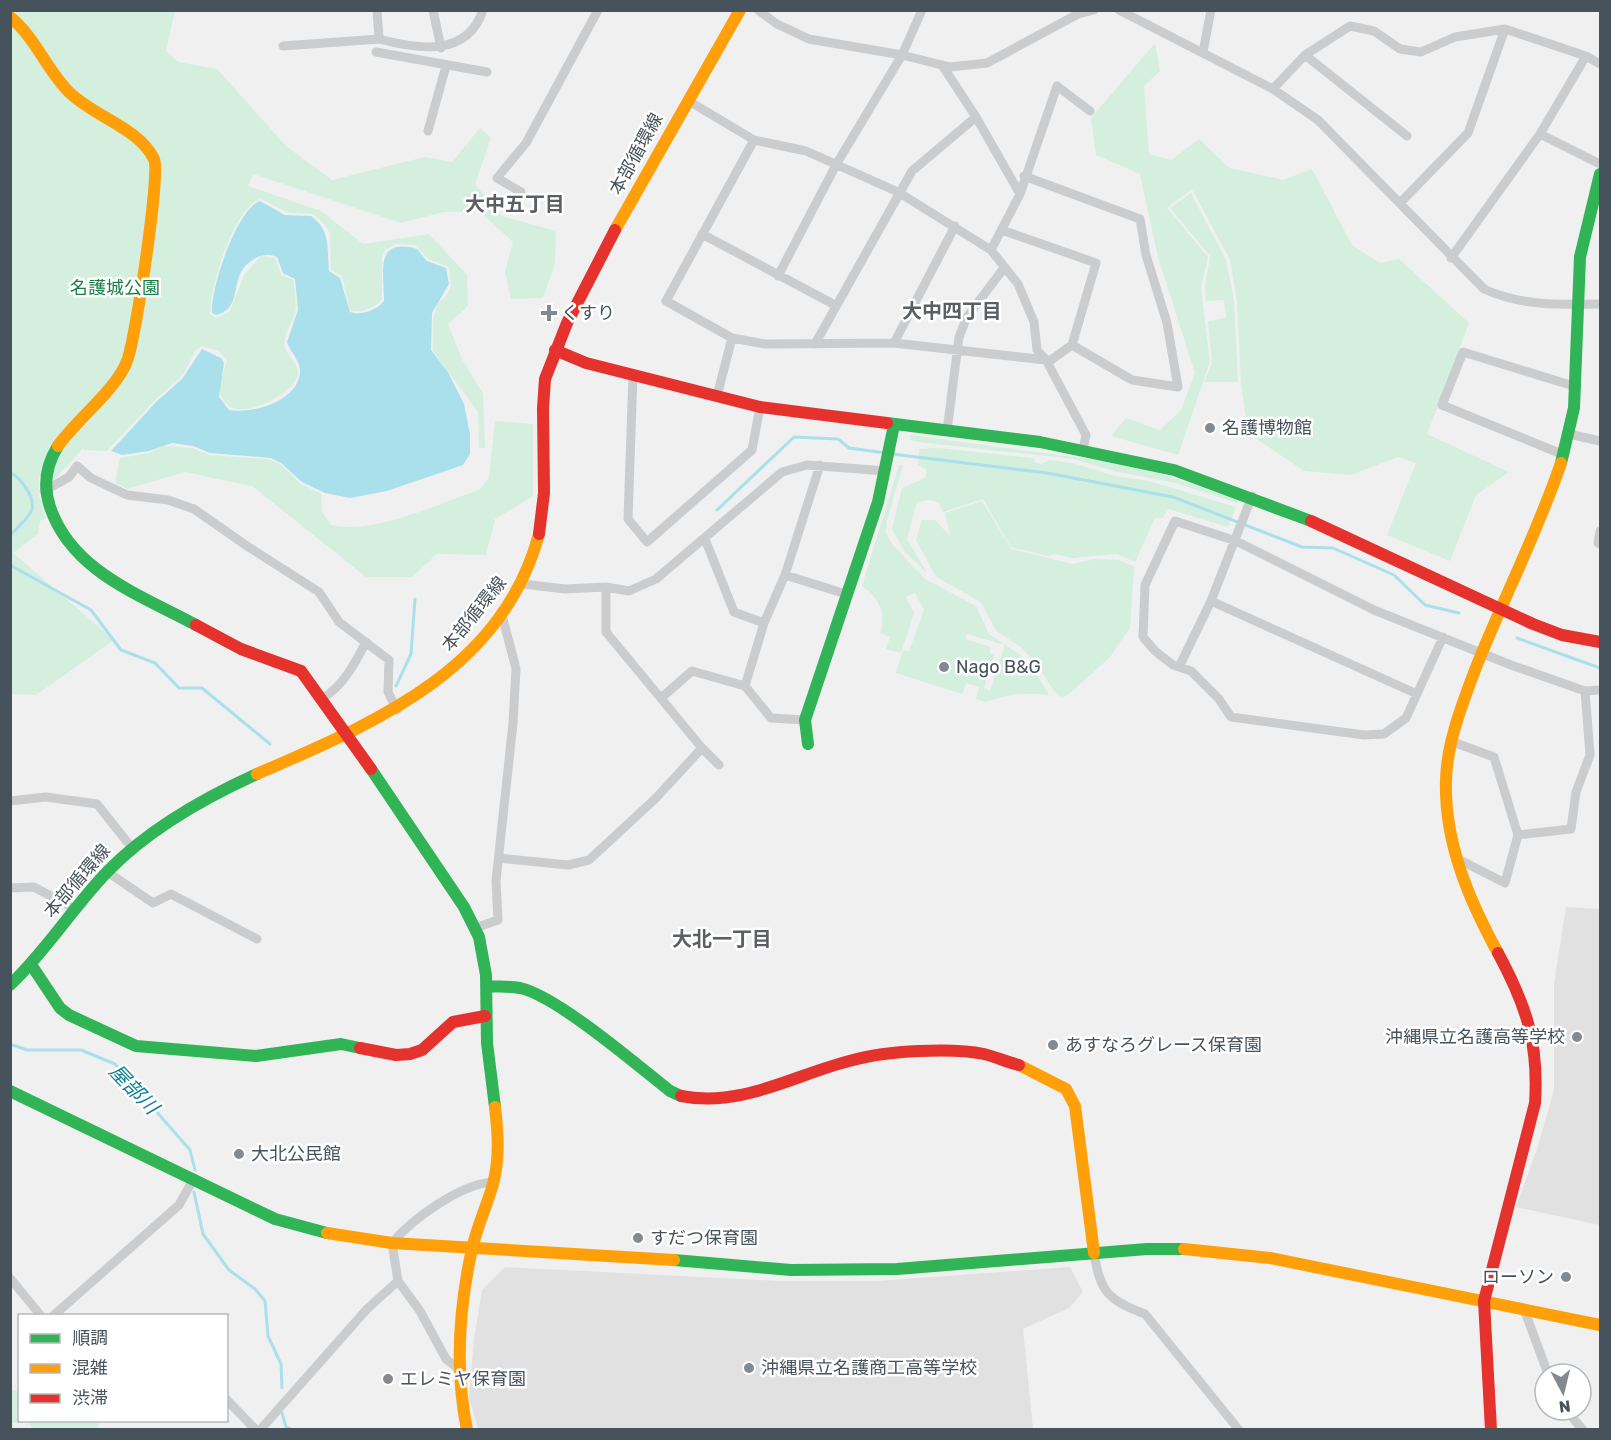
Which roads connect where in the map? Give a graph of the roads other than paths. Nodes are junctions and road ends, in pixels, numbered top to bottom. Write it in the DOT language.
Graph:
graph roads {
  1 [pos="377,10"];
  2 [pos="432,10"];
  3 [pos="483,10"];
  4 [pos="598,10"];
  5 [pos="740,10"];
  6 [pos="758,10"];
  7 [pos="922,10"];
  8 [pos="1094,10"];
  9 [pos="1119,10"];
  10 [pos="1211,10"];
  11 [pos="10,17"];
  12 [pos="1505,29"];
  13 [pos="379,39"];
  14 [pos="283,46"];
  15 [pos="414,47"];
  16 [pos="441,48"];
  17 [pos="376,52"];
  18 [pos="1203,52"];
  19 [pos="902,55"];
  20 [pos="1305,55"];
  21 [pos="1586,56"];
  22 [pos="410,63"];
  23 [pos="1600,64"];
  24 [pos="942,65"];
  25 [pos="446,66"];
  26 [pos="487,72"];
  27 [pos="1273,89"];
  28 [pos="687,100"];
  29 [pos="1090,111"];
  30 [pos="976,117"];
  31 [pos="428,131"];
  32 [pos="1540,134"];
  33 [pos="1407,136"];
  34 [pos="754,140"];
  35 [pos="837,163"];
  36 [pos="1600,164"];
  37 [pos="1600,174"];
  38 [pos="1024,176"];
  39 [pos="521,192"];
  40 [pos="898,192"];
  41 [pos="1020,194"];
  42 [pos="1400,203"];
  43 [pos="955,226"];
  44 [pos="1002,230"];
  45 [pos="702,234"];
  46 [pos="991,250"];
  47 [pos="1451,258"];
  48 [pos="1004,268"];
  49 [pos="778,276"];
  50 [pos="1600,304"];
  51 [pos="835,305"];
  52 [pos="1578,305"];
  53 [pos="732,338"];
  54 [pos="894,343"];
  55 [pos="815,344"];
  56 [pos="1072,345"];
  57 [pos="959,349"];
  58 [pos="555,350"];
  59 [pos="1046,360"];
  60 [pos="633,375"];
  61 [pos="1577,387"];
  62 [pos="717,396"];
  63 [pos="760,407"];
  64 [pos="893,431"];
  65 [pos="947,431"];
  66 [pos="1569,434"];
  67 [pos="1600,441"];
  68 [pos="1083,449"];
  69 [pos="1564,455"];
  70 [pos="820,465"];
  71 [pos="886,466"];
  72 [pos="44,491"];
  73 [pos="1252,496"];
  74 [pos="1600,531"];
  75 [pos="705,540"];
  76 [pos="1236,541"];
  77 [pos="1600,544"];
  78 [pos="785,575"];
  79 [pos="523,584"];
  80 [pos="606,587"];
  81 [pos="846,594"];
  82 [pos="1211,601"];
  83 [pos="1500,608"];
  84 [pos="502,615"];
  85 [pos="764,623"];
  86 [pos="1443,637"];
  87 [pos="366,642"];
  88 [pos="1600,642"];
  89 [pos="1483,653"];
  90 [pos="1179,667"];
  91 [pos="745,686"];
  92 [pos="1600,690"];
  93 [pos="1584,691"];
  94 [pos="1417,694"];
  95 [pos="323,698"];
  96 [pos="661,698"];
  97 [pos="397,710"];
  98 [pos="806,720"];
  99 [pos="346,734"];
  100 [pos="1450,741"];
  101 [pos="808,744"];
  102 [pos="702,748"];
  103 [pos="1600,753"];
  104 [pos="1590,755"];
  105 [pos="719,765"];
  106 [pos="10,801"];
  107 [pos="1518,835"];
  108 [pos="132,848"];
  109 [pos="498,858"];
  110 [pos="1458,859"];
  111 [pos="106,871"];
  112 [pos="10,888"];
  113 [pos="75,909"];
  114 [pos="475,928"];
  115 [pos="256,939"];
  116 [pos="32,966"];
  117 [pos="10,985"];
  118 [pos="487,986"];
  119 [pos="485,1016"];
  120 [pos="10,1091"];
  121 [pos="194,1178"];
  122 [pos="493,1182"];
  123 [pos="393,1243"];
  124 [pos="472,1248"];
  125 [pos="1094,1253"];
  126 [pos="10,1278"];
  127 [pos="398,1281"];
  128 [pos="1484,1301"];
  129 [pos="1524,1309"];
  130 [pos="39,1314"];
  131 [pos="55,1314"];
  132 [pos="1600,1325"];
  133 [pos="1544,1362"];
  134 [pos="459,1370"];
  135 [pos="228,1401"];
  136 [pos="258,1430"];
  137 [pos="467,1430"];
  138 [pos="1239,1430"];
  139 [pos="1491,1430"];
  1 -- 13 [label="street"];
  2 -- 16 [label="street"];
  3 -- 16 [label="street"];
  4 -- 39 [label="street"];
  5 -- 28 [label="street, 本部循環線"];
  6 -- 19 [label="street"];
  7 -- 19 [label="street"];
  8 -- 24 [label="street"];
  9 -- 18 [label="street"];
  10 -- 18 [label="street"];
  11 -- 72 [label="street"];
  12 -- 20 [label="street"];
  12 -- 21 [label="street"];
  12 -- 42 [label="street"];
  13 -- 14 [label="street"];
  13 -- 15 [label="street"];
  15 -- 16 [label="street"];
  15 -- 22 [label="street"];
  17 -- 22 [label="street"];
  18 -- 27 [label="street"];
  19 -- 24 [label="street"];
  19 -- 35 [label="street"];
  20 -- 27 [label="street"];
  20 -- 33 [label="street"];
  21 -- 23 [label="street"];
  21 -- 32 [label="street"];
  22 -- 25 [label="street"];
  24 -- 30 [label="street"];
  25 -- 26 [label="street"];
  25 -- 31 [label="street"];
  27 -- 42 [label="street"];
  28 -- 34 [label="street"];
  28 -- 58 [label="street, 本部循環線"];
  29 -- 38 [label="street"];
  30 -- 40 [label="street"];
  30 -- 41 [label="street"];
  32 -- 36 [label="street"];
  32 -- 47 [label="street"];
  34 -- 35 [label="street"];
  34 -- 45 [label="street"];
  35 -- 40 [label="street"];
  35 -- 49 [label="street"];
  37 -- 52 [label="street"];
  38 -- 41 [label="street"];
  38 -- 56 [label="street"];
  40 -- 43 [label="street"];
  40 -- 51 [label="street"];
  41 -- 44 [label="street"];
  42 -- 47 [label="street"];
  43 -- 46 [label="street"];
  43 -- 54 [label="street"];
  44 -- 46 [label="street"];
  44 -- 56 [label="street"];
  45 -- 49 [label="street"];
  45 -- 53 [label="street"];
  46 -- 48 [label="street"];
  47 -- 52 [label="street"];
  48 -- 57 [label="street"];
  48 -- 59 [label="street"];
  49 -- 51 [label="street"];
  50 -- 52 [label="street"];
  51 -- 55 [label="street"];
  52 -- 61 [label="street"];
  53 -- 55 [label="street"];
  53 -- 62 [label="street"];
  54 -- 55 [label="street"];
  54 -- 57 [label="street"];
  56 -- 59 [label="street"];
  57 -- 59 [label="street"];
  57 -- 65 [label="street"];
  58 -- 60 [label="street"];
  58 -- 79 [label="street, 本部循環線"];
  59 -- 68 [label="street"];
  60 -- 62 [label="street"];
  60 -- 63 [label="street"];
  61 -- 66 [label="street"];
  61 -- 69 [label="street"];
  62 -- 63 [label="street"];
  63 -- 64 [label="street"];
  64 -- 65 [label="street"];
  64 -- 71 [label="street"];
  65 -- 68 [label="street"];
  66 -- 67 [label="street"];
  66 -- 69 [label="street"];
  68 -- 73 [label="street"];
  69 -- 83 [label="street"];
  70 -- 71 [label="street"];
  70 -- 75 [label="street"];
  70 -- 78 [label="street"];
  71 -- 81 [label="street"];
  72 -- 87 [label="street"];
  72 -- 95 [label="street"];
  73 -- 76 [label="street"];
  73 -- 83 [label="street"];
  74 -- 77 [label="street"];
  75 -- 80 [label="street"];
  75 -- 85 [label="street"];
  76 -- 82 [label="street"];
  76 -- 86 [label="street"];
  76 -- 90 [label="street"];
  78 -- 81 [label="street"];
  78 -- 85 [label="street"];
  79 -- 80 [label="street"];
  79 -- 84 [label="street, 本部循環線"];
  80 -- 96 [label="street"];
  81 -- 98 [label="street"];
  82 -- 90 [label="street"];
  82 -- 94 [label="street"];
  83 -- 88 [label="street"];
  83 -- 89 [label="street"];
  84 -- 97 [label="street, 本部循環線"];
  84 -- 109 [label="street"];
  85 -- 91 [label="street"];
  86 -- 89 [label="street"];
  86 -- 94 [label="street"];
  87 -- 95 [label="street"];
  87 -- 97 [label="street"];
  89 -- 93 [label="street"];
  89 -- 100 [label="street"];
  90 -- 94 [label="street"];
  91 -- 96 [label="street"];
  91 -- 98 [label="street"];
  92 -- 93 [label="street"];
  93 -- 104 [label="street"];
  95 -- 99 [label="street"];
  96 -- 102 [label="street"];
  97 -- 99 [label="street, 本部循環線"];
  98 -- 101 [label="street"];
  99 -- 108 [label="street, 本部循環線"];
  99 -- 114 [label="street"];
  100 -- 107 [label="street"];
  100 -- 110 [label="street"];
  102 -- 105 [label="street"];
  102 -- 109 [label="street"];
  103 -- 104 [label="street"];
  104 -- 107 [label="street"];
  106 -- 108 [label="street"];
  107 -- 110 [label="street"];
  108 -- 111 [label="street, 本部循環線"];
  109 -- 114 [label="street"];
  110 -- 128 [label="street"];
  111 -- 113 [label="street, 本部循環線"];
  111 -- 115 [label="street"];
  112 -- 113 [label="street"];
  113 -- 116 [label="street, 本部循環線"];
  114 -- 118 [label="street"];
  116 -- 117 [label="street, 本部循環線"];
  116 -- 119 [label="street"];
  118 -- 119 [label="street"];
  118 -- 125 [label="street"];
  119 -- 122 [label="street"];
  120 -- 121 [label="street"];
  121 -- 123 [label="street"];
  121 -- 131 [label="street"];
  122 -- 123 [label="street"];
  122 -- 124 [label="street"];
  123 -- 124 [label="street"];
  123 -- 127 [label="street"];
  124 -- 125 [label="street"];
  124 -- 134 [label="street"];
  125 -- 128 [label="street"];
  125 -- 138 [label="street"];
  126 -- 130 [label="street"];
  127 -- 134 [label="street"];
  127 -- 136 [label="street"];
  128 -- 129 [label="street"];
  128 -- 139 [label="street"];
  129 -- 132 [label="street"];
  129 -- 133 [label="street"];
  134 -- 137 [label="street"];
  135 -- 136 [label="street"];
}
